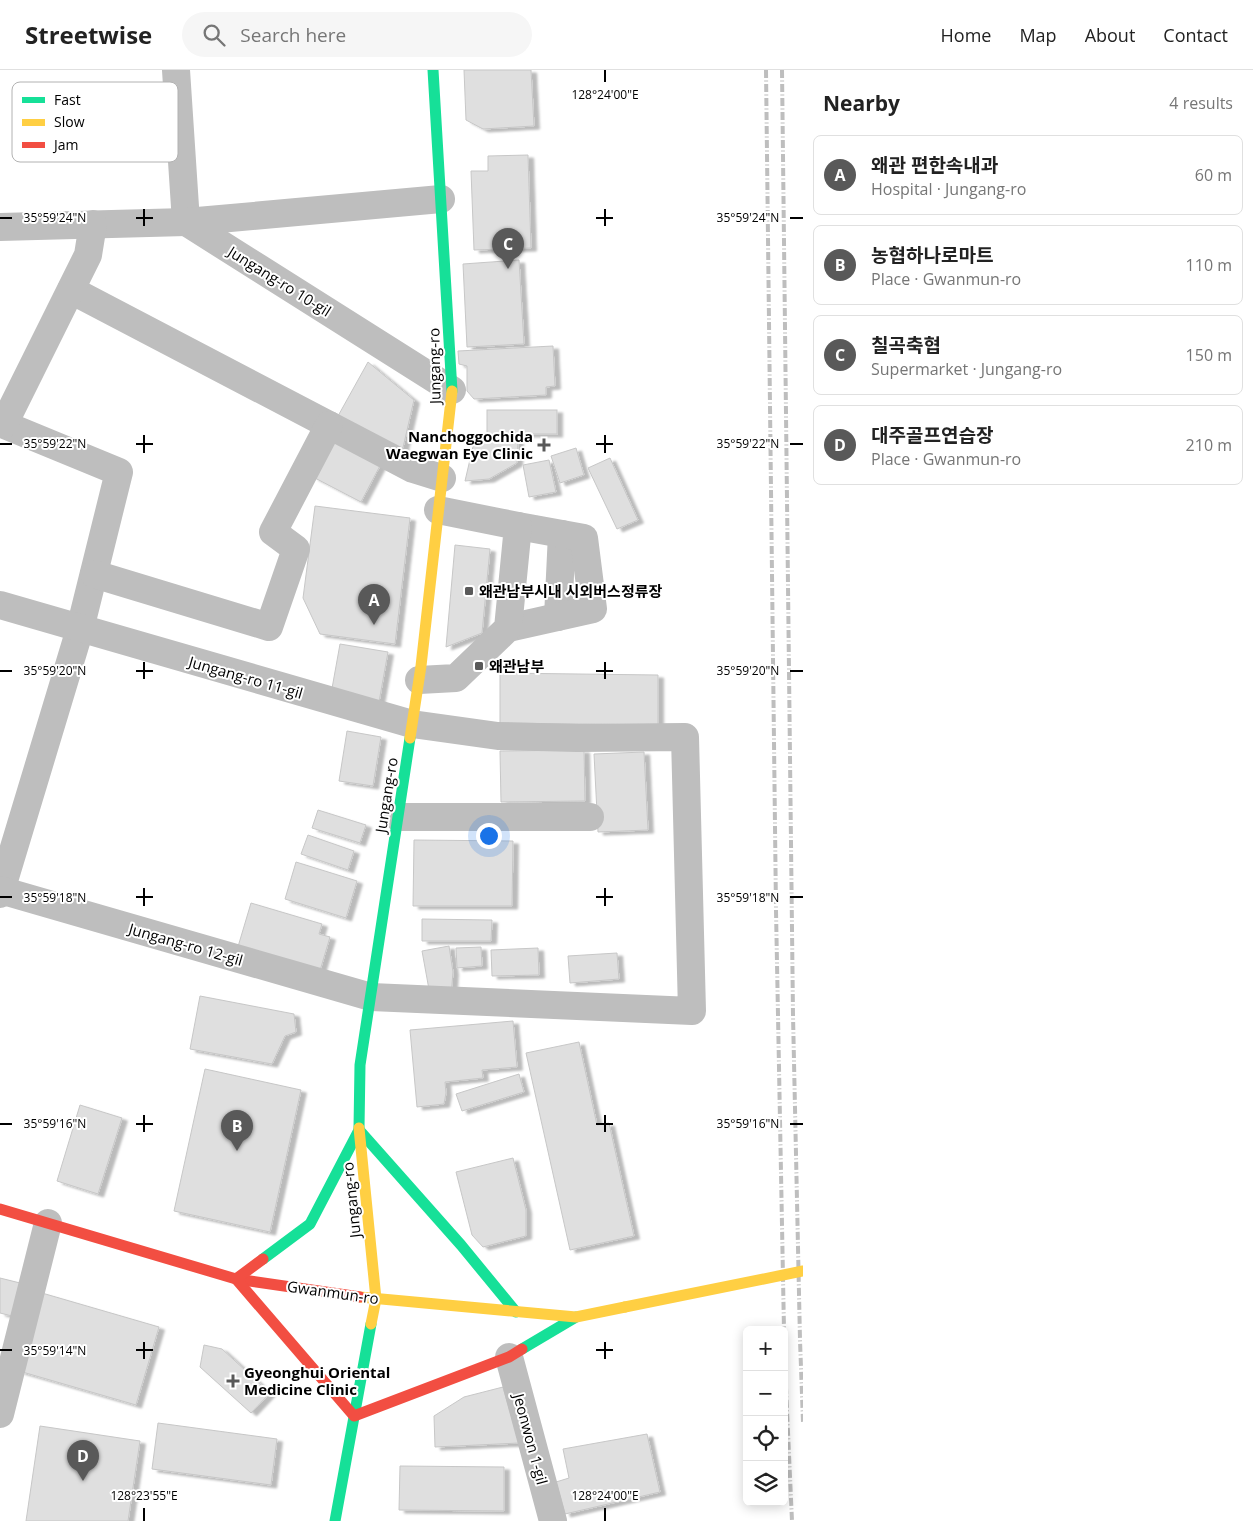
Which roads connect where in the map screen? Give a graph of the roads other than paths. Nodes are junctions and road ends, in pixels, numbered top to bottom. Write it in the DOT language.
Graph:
graph roads {
  1 [pos="433,70"];
  2 [pos="178,100"];
  3 [pos="441,199"];
  4 [pos="186,222"];
  5 [pos="93,224"];
  6 [pos="0,227"];
  7 [pos="71,290"];
  8 [pos="452,390"];
  9 [pos="2,424"];
  10 [pos="329,425"];
  11 [pos="442,478"];
  12 [pos="438,510"];
  13 [pos="518,526"];
  14 [pos="94,574"];
  15 [pos="0,605"];
  16 [pos="508,628"];
  17 [pos="80,629"];
  18 [pos="419,680"];
  19 [pos="412,724"];
  20 [pos="398,817"];
  21 [pos="590,817"];
  22 [pos="0,891"];
  23 [pos="371,997"];
  24 [pos="360,1130"];
  25 [pos="0,1209"];
  26 [pos="48,1223"];
  27 [pos="803,1271"];
  28 [pos="236,1279"];
  29 [pos="376,1299"];
  30 [pos="516,1312"];
  31 [pos="576,1317"];
  32 [pos="509,1357"];
  33 [pos="0,1414"];
  34 [pos="354,1416"];
  35 [pos="335,1521"];
  36 [pos="553,1521"];
  1 -- 3 [label="street, Jungang-ro"];
  2 -- 4 [label="street"];
  3 -- 4 [label="street"];
  3 -- 8 [label="street, Jungang-ro"];
  4 -- 5 [label="street"];
  4 -- 8 [label="street, Jungang-ro 10-gil"];
  5 -- 6 [label="street"];
  5 -- 7 [label="street"];
  7 -- 9 [label="street"];
  7 -- 10 [label="street"];
  8 -- 11 [label="street, Jungang-ro"];
  9 -- 14 [label="street"];
  10 -- 11 [label="street"];
  10 -- 14 [label="street"];
  11 -- 12 [label="street, Jungang-ro"];
  12 -- 13 [label="street"];
  12 -- 18 [label="street, Jungang-ro"];
  13 -- 16 [label="street"];
  13 -- 16 [label="street"];
  14 -- 17 [label="street"];
  15 -- 17 [label="street, Jungang-ro 11-gil"];
  16 -- 18 [label="street"];
  17 -- 19 [label="street, Jungang-ro 11-gil"];
  17 -- 22 [label="street, Jungang-ro 12-gil"];
  18 -- 19 [label="street, Jungang-ro"];
  19 -- 20 [label="street, Jungang-ro"];
  19 -- 23 [label="street, Jungang-ro 11-gil"];
  20 -- 21 [label="street"];
  20 -- 23 [label="street, Jungang-ro"];
  22 -- 23 [label="street, Jungang-ro 12-gil"];
  23 -- 24 [label="street, Jungang-ro"];
  24 -- 28 [label="street"];
  24 -- 29 [label="street, Jungang-ro"];
  24 -- 30 [label="street"];
  25 -- 26 [label="street, Gwanmun-ro"];
  26 -- 28 [label="street, Gwanmun-ro"];
  26 -- 33 [label="street"];
  27 -- 31 [label="street, Gwanmun-ro, bridge"];
  28 -- 29 [label="street, Gwanmun-ro"];
  28 -- 34 [label="street"];
  29 -- 30 [label="street, Gwanmun-ro"];
  29 -- 34 [label="street, Jungang-ro"];
  30 -- 31 [label="street, Gwanmun-ro"];
  31 -- 32 [label="street"];
  32 -- 34 [label="street"];
  32 -- 36 [label="street, Jeonwon 1-gil"];
  34 -- 35 [label="street, Jungang-ro"];
}
